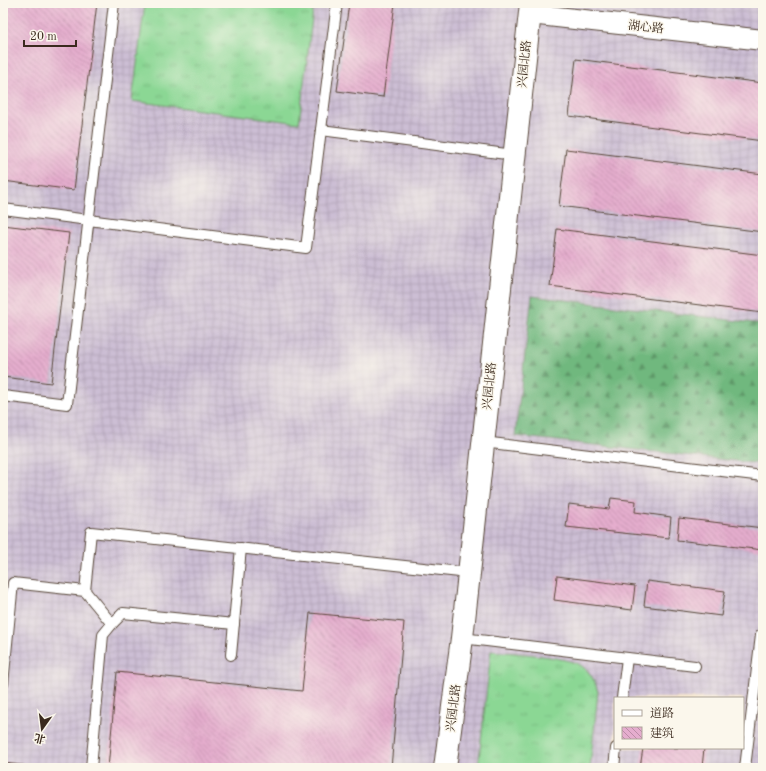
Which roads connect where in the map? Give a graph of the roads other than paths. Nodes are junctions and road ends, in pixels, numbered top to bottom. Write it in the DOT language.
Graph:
graph roads {
  1 [pos="114,3"];
  2 [pos="337,3"];
  3 [pos="531,9"];
  4 [pos="763,40"];
  5 [pos="321,130"];
  6 [pos="514,155"];
  7 [pos="3,209"];
  8 [pos="88,220"];
  9 [pos="3,396"];
  10 [pos="483,442"];
  11 [pos="763,475"];
  12 [pos="241,548"];
  13 [pos="468,573"];
  14 [pos="85,591"];
  15 [pos="112,624"];
  16 [pos="234,624"];
  17 [pos="763,635"];
  18 [pos="462,638"];
  19 [pos="231,655"];
  20 [pos="627,658"];
  21 [pos="695,666"];
  22 [pos="3,684"];
  23 [pos="622,697"];
  24 [pos="616,749"];
  25 [pos="91,768"];
  26 [pos="445,768"];
  27 [pos="614,768"];
  28 [pos="745,768"];
  1 -- 8 [label="lane"];
  2 -- 5 [label="lane"];
  3 -- 4 [label="street, 湖心路"];
  3 -- 6 [label="main road, 兴园北路"];
  5 -- 6 [label="lane"];
  5 -- 8 [label="lane"];
  6 -- 10 [label="main road, 兴园北路"];
  7 -- 8 [label="lane"];
  8 -- 9 [label="lane"];
  10 -- 11 [label="lane"];
  10 -- 13 [label="main road, 兴园北路"];
  12 -- 13 [label="lane"];
  12 -- 14 [label="lane"];
  12 -- 16 [label="lane"];
  13 -- 18 [label="main road, 兴园北路"];
  14 -- 15 [label="lane"];
  14 -- 22 [label="lane"];
  15 -- 16 [label="lane"];
  15 -- 25 [label="lane"];
  16 -- 19 [label="lane"];
  17 -- 28 [label="lane"];
  18 -- 20 [label="lane"];
  18 -- 26 [label="main road, 兴园北路"];
  20 -- 21 [label="lane"];
  20 -- 23 [label="lane"];
  24 -- 27 [label="lane"];
}
